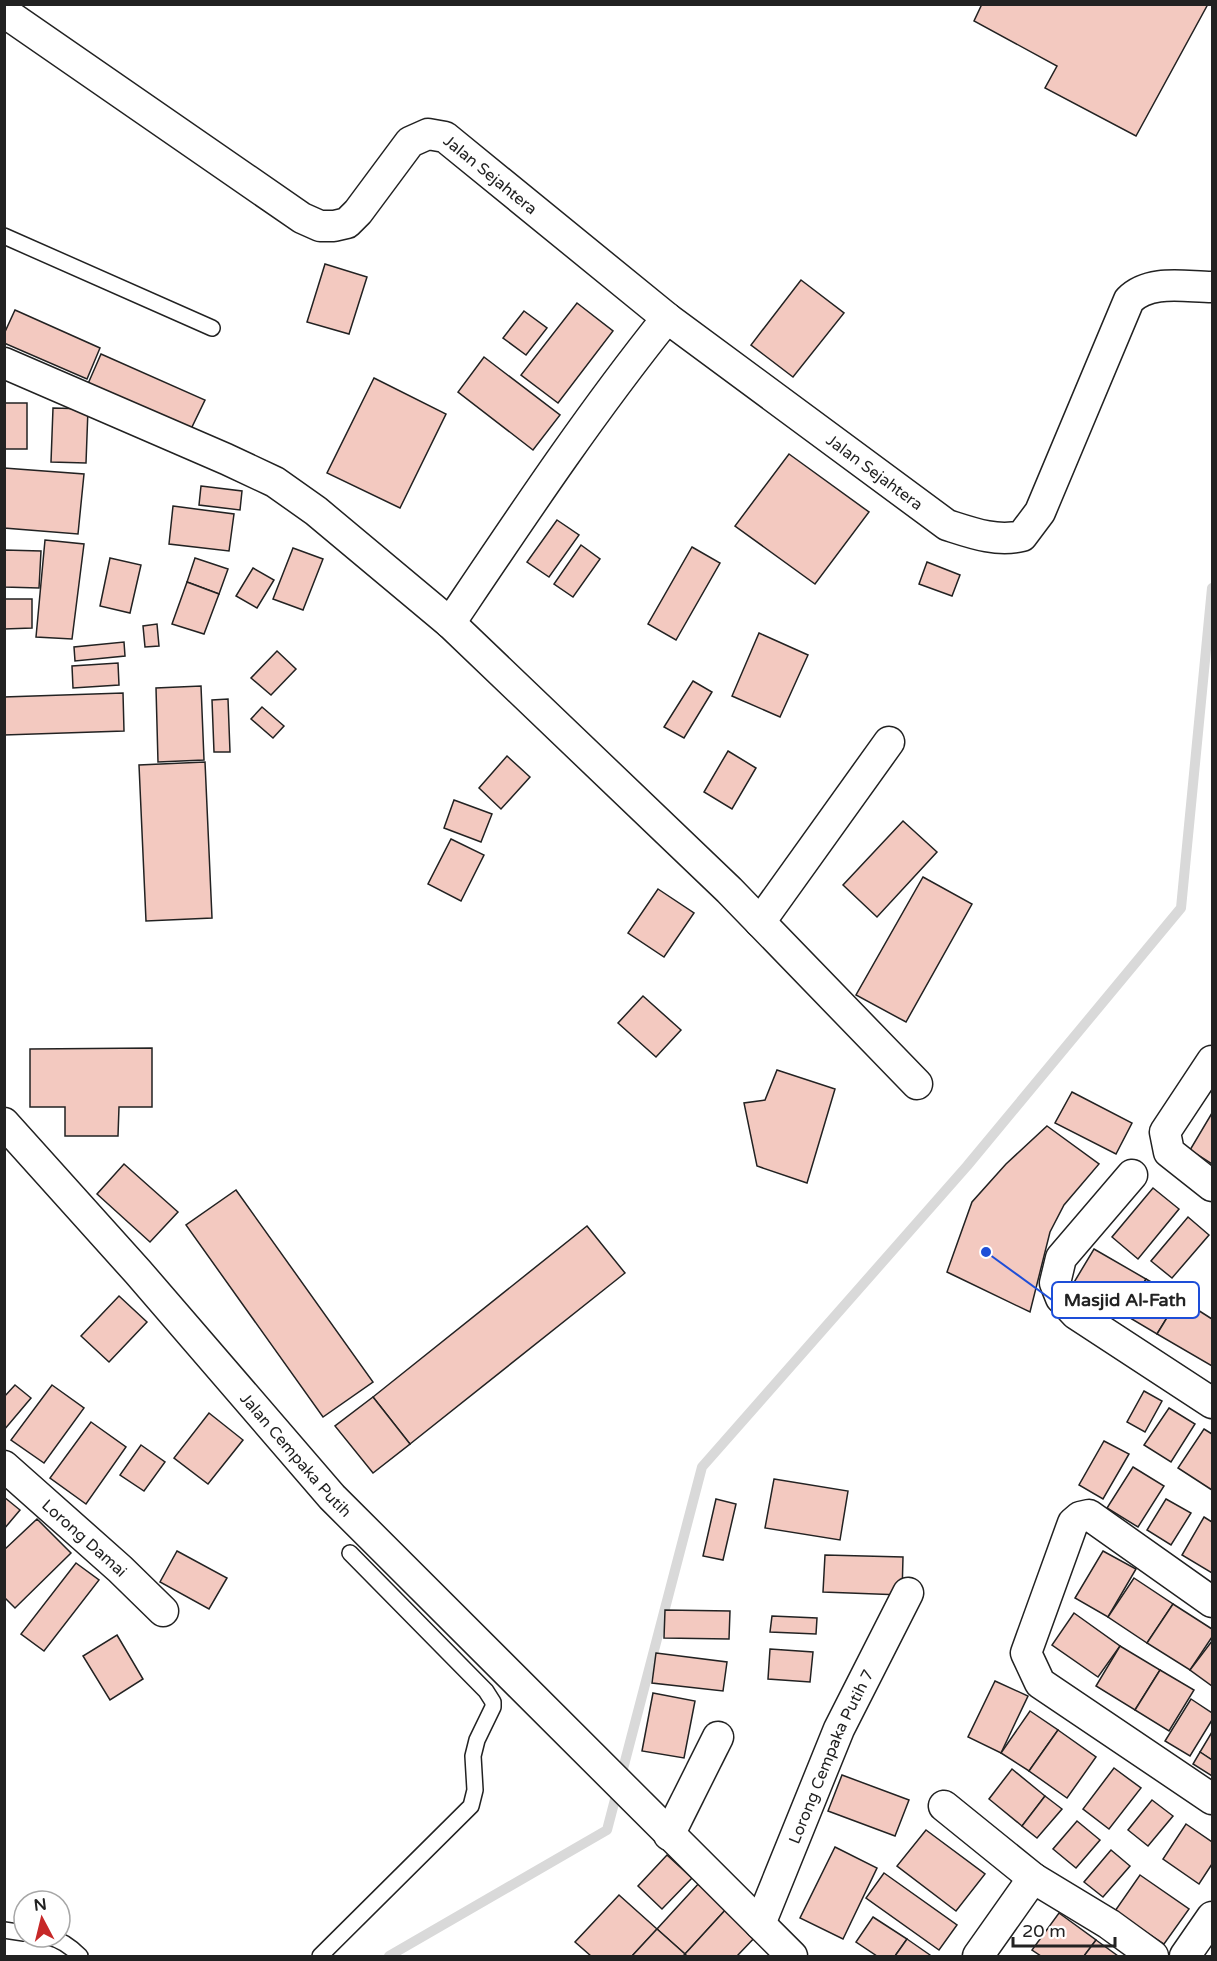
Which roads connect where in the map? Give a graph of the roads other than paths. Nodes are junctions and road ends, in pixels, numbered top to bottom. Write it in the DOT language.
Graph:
graph roads {
  1 [pos="4,12"];
  2 [pos="4,236"];
  3 [pos="1212,287"];
  4 [pos="668,318"];
  5 [pos="212,328"];
  6 [pos="4,363"];
  7 [pos="450,623"];
  8 [pos="889,742"];
  9 [pos="760,922"];
  10 [pos="1212,1061"];
  11 [pos="917,1084"];
  12 [pos="4,1123"];
  13 [pos="1132,1175"];
  14 [pos="1212,1186"];
  15 [pos="1212,1403"];
  16 [pos="4,1466"];
  17 [pos="350,1553"];
  18 [pos="908,1593"];
  19 [pos="1212,1602"];
  20 [pos="163,1611"];
  21 [pos="718,1737"];
  22 [pos="1212,1798"];
  23 [pos="944,1806"];
  24 [pos="660,1825"];
  25 [pos="1033,1878"];
  26 [pos="1212,1917"];
  27 [pos="760,1924"];
  28 [pos="785,1954"];
  29 [pos="320,1956"];
  30 [pos="978,1956"];
  31 [pos="1153,1956"];
  32 [pos="1185,1956"];
  1 -- 4 [label="street, Jalan Sejahtera"];
  2 -- 5 [label="lane"];
  3 -- 4 [label="street, Jalan Sejahtera"];
  4 -- 7 [label="street"];
  6 -- 7 [label="street"];
  7 -- 9 [label="street"];
  8 -- 9 [label="street"];
  9 -- 11 [label="street"];
  10 -- 14 [label="street"];
  12 -- 24 [label="street, Jalan Cempaka Putih"];
  13 -- 15 [label="street"];
  16 -- 20 [label="street, Lorong Damai"];
  17 -- 29 [label="lane"];
  18 -- 27 [label="street, Lorong Cempaka Putih 7"];
  19 -- 22 [label="street"];
  21 -- 24 [label="street"];
  23 -- 25 [label="street"];
  24 -- 27 [label="street"];
  25 -- 30 [label="street"];
  25 -- 31 [label="street"];
  26 -- 32 [label="street"];
  27 -- 28 [label="street"];
}
